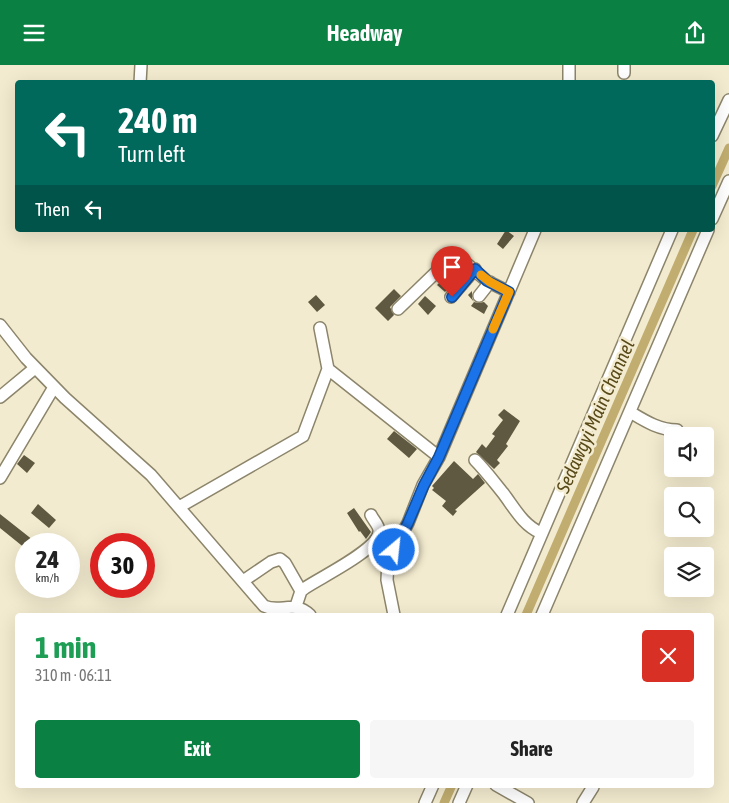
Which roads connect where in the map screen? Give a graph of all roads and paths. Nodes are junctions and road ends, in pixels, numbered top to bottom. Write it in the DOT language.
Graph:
graph roads {
  1 [pos="141,65"];
  2 [pos="569,65"];
  3 [pos="140,80"];
  4 [pos="569,80"];
  5 [pos="729,100"];
  6 [pos="715,130"];
  7 [pos="729,181"];
  8 [pos="715,212"];
  9 [pos="534,232"];
  10 [pos="671,232"];
  11 [pos="707,232"];
  12 [pos="475,269"];
  13 [pos="490,282"];
  14 [pos="509,292"];
  15 [pos="479,296"];
  16 [pos="452,297"];
  17 [pos="398,309"];
  18 [pos="0,325"];
  19 [pos="320,328"];
  20 [pos="35,368"];
  21 [pos="328,369"];
  22 [pos="54,387"];
  23 [pos="0,397"];
  24 [pos="630,412"];
  25 [pos="664,429"];
  26 [pos="439,457"];
  27 [pos="474,460"];
  28 [pos="0,478"];
  29 [pos="179,507"];
  30 [pos="371,515"];
  31 [pos="541,533"];
  32 [pos="242,581"];
  33 [pos="301,591"];
  34 [pos="296,606"];
  35 [pos="307,613"];
  36 [pos="394,613"];
  37 [pos="508,613"];
  38 [pos="543,613"];
  39 [pos="432,788"];
  40 [pos="466,788"];
  41 [pos="501,788"];
  42 [pos="592,788"];
  43 [pos="425,803"];
  44 [pos="459,803"];
  45 [pos="528,803"];
  46 [pos="583,803"];
  1 -- 3 [label="street"];
  2 -- 4 [label="street"];
  5 -- 6 [label="street"];
  7 -- 8 [label="street"];
  9 -- 14 [label="street"];
  10 -- 31 [label="street"];
  11 -- 24 [label="street"];
  12 -- 13 [label="street"];
  12 -- 16 [label="street"];
  12 -- 17 [label="street"];
  13 -- 14 [label="street"];
  13 -- 15 [label="street"];
  14 -- 26 [label="street"];
  18 -- 20 [label="street"];
  19 -- 21 [label="street"];
  20 -- 22 [label="street"];
  20 -- 23 [label="street"];
  21 -- 26 [label="street"];
  21 -- 29 [label="street"];
  22 -- 28 [label="street"];
  22 -- 29 [label="street"];
  24 -- 25 [label="street"];
  24 -- 38 [label="street"];
  26 -- 36 [label="street"];
  27 -- 31 [label="street"];
  29 -- 32 [label="street"];
  30 -- 33 [label="street"];
  31 -- 37 [label="street"];
  32 -- 33 [label="street"];
  32 -- 34 [label="street"];
  33 -- 34 [label="street"];
  34 -- 35 [label="street"];
  39 -- 43 [label="street"];
  40 -- 44 [label="street"];
  41 -- 45 [label="street"];
  42 -- 46 [label="street"];
}
